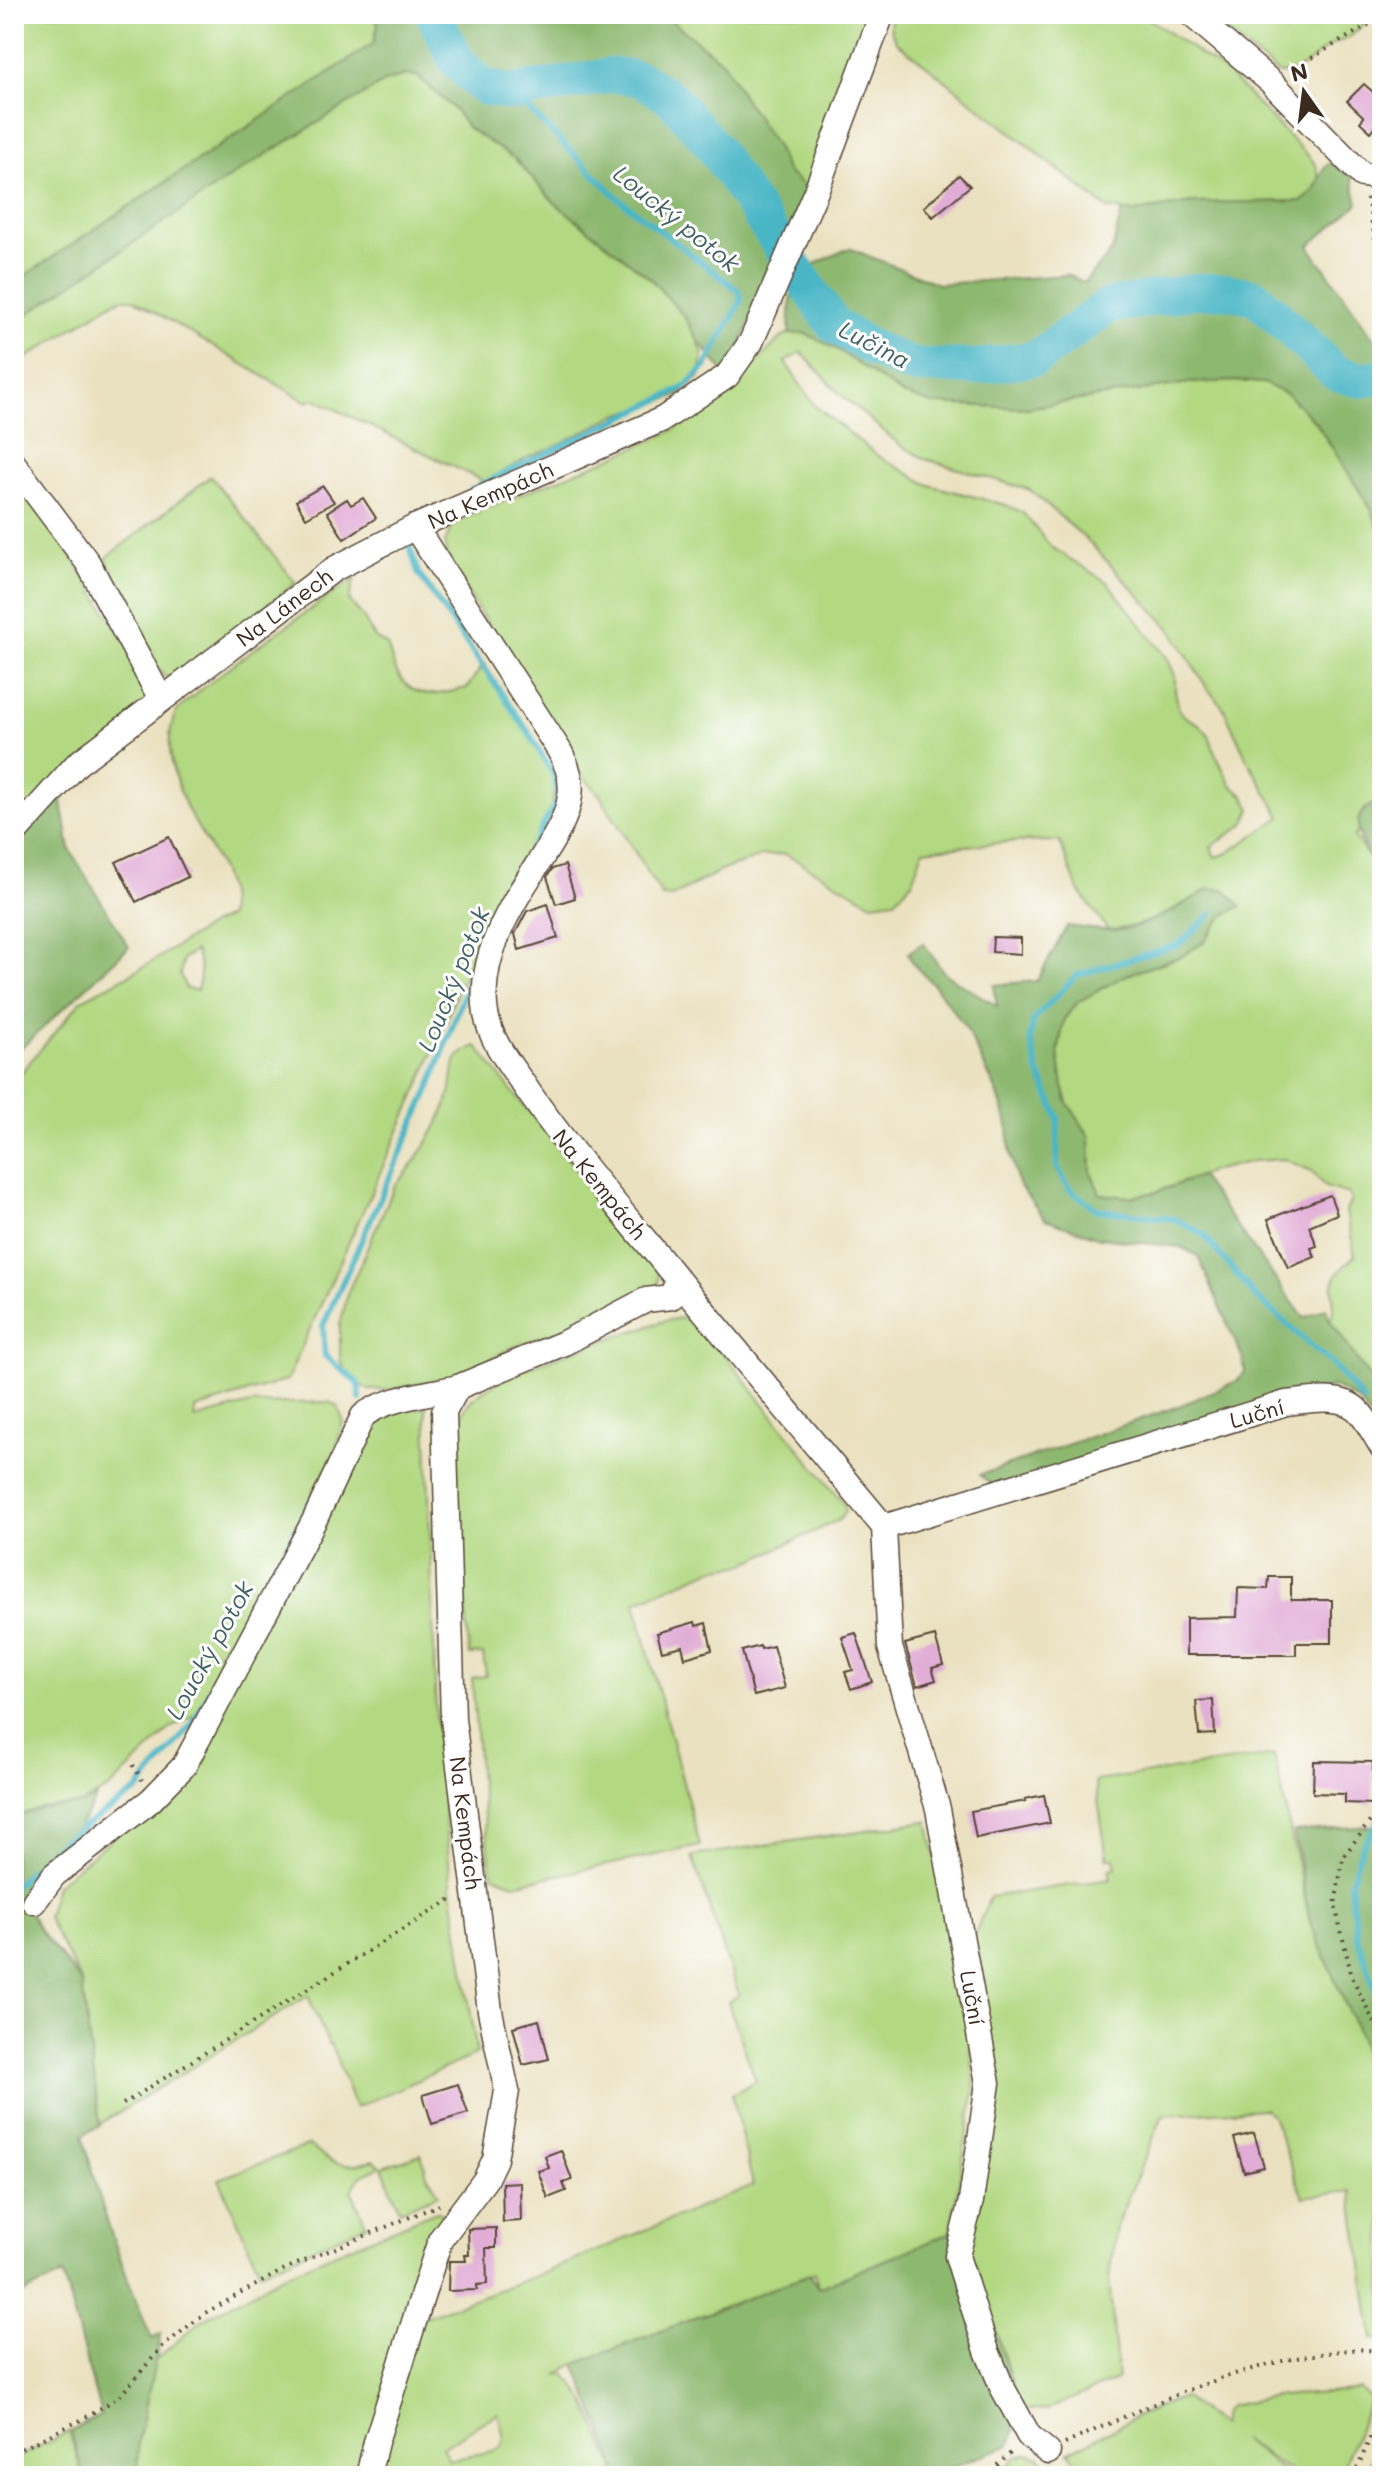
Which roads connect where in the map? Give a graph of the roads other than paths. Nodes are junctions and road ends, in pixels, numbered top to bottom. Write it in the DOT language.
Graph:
graph roads {
  1 [pos="882,14"];
  2 [pos="1191,14"];
  3 [pos="1372,176"];
  4 [pos="14,464"];
  5 [pos="415,527"];
  6 [pos="161,699"];
  7 [pos="14,834"];
  8 [pos="678,1280"];
  9 [pos="458,1387"];
  10 [pos="1382,1447"];
  11 [pos="884,1527"];
  12 [pos="34,1902"];
  13 [pos="1038,2444"];
  14 [pos="368,2476"];
  1 -- 5 [label="street, Na Kempách"];
  2 -- 3 [label="street"];
  4 -- 6 [label="street"];
  5 -- 6 [label="street, Na Lánech"];
  5 -- 8 [label="street, Na Kempách"];
  6 -- 7 [label="street, Na Lánech"];
  8 -- 9 [label="street"];
  8 -- 11 [label="street"];
  9 -- 12 [label="street"];
  9 -- 14 [label="street, Na Kempách"];
  10 -- 11 [label="street, Luční"];
  11 -- 13 [label="street, Luční"];
}
